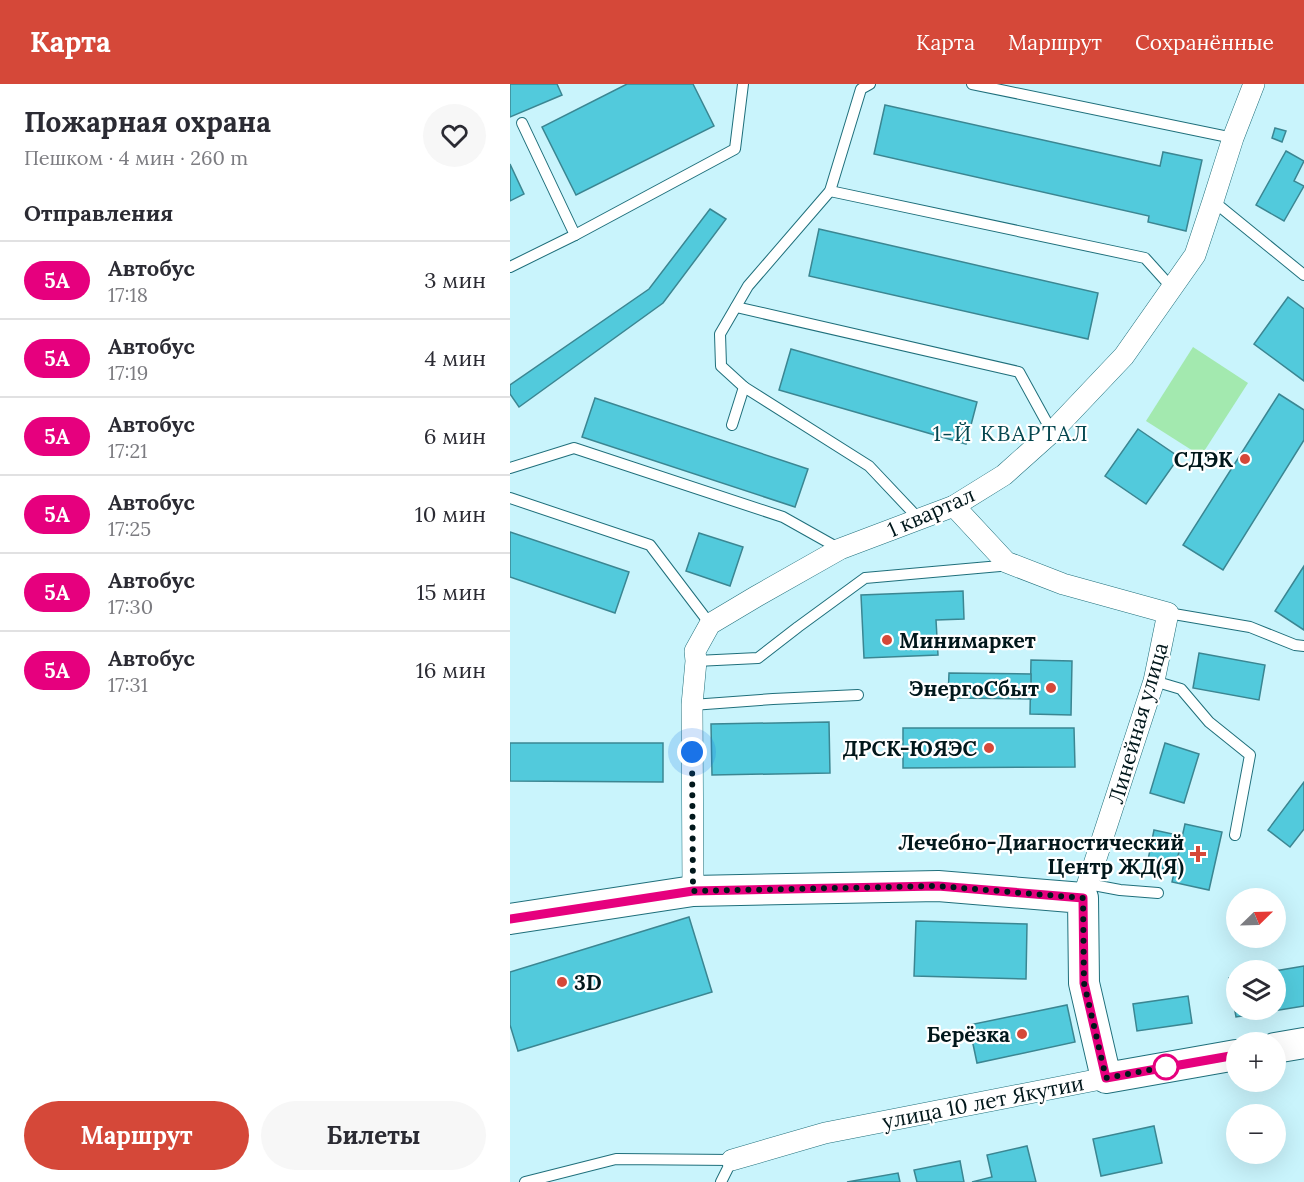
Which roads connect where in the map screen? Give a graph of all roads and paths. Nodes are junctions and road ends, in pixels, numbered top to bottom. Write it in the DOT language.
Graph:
graph roads {
  1 [pos="743,84"];
  2 [pos="870,84"];
  3 [pos="972,84"];
  4 [pos="1254,84"];
  5 [pos="522,123"];
  6 [pos="1233,138"];
  7 [pos="830,191"];
  8 [pos="1213,201"];
  9 [pos="575,235"];
  10 [pos="510,267"];
  11 [pos="1304,275"];
  12 [pos="1172,288"];
  13 [pos="736,307"];
  14 [pos="744,387"];
  15 [pos="732,425"];
  16 [pos="1052,432"];
  17 [pos="510,468"];
  18 [pos="510,498"];
  19 [pos="954,506"];
  20 [pos="920,520"];
  21 [pos="840,549"];
  22 [pos="1006,562"];
  23 [pos="1168,612"];
  24 [pos="710,624"];
  25 [pos="1304,646"];
  26 [pos="696,661"];
  27 [pos="1154,681"];
  28 [pos="858,695"];
  29 [pos="692,705"];
  30 [pos="1235,835"];
  31 [pos="693,891"];
  32 [pos="1085,891"];
  33 [pos="1158,893"];
  34 [pos="510,919"];
  35 [pos="1304,1043"];
  36 [pos="1286,1046"];
  37 [pos="1226,1057"];
  38 [pos="1106,1078"];
  39 [pos="732,1160"];
  40 [pos="525,1182"];
  41 [pos="721,1182"];
  1 -- 9 [label="lane"];
  2 -- 7 [label="lane"];
  3 -- 6 [label="lane"];
  4 -- 6 [label="street, 1 квартал"];
  5 -- 9 [label="lane"];
  6 -- 8 [label="street, 1 квартал"];
  7 -- 12 [label="lane"];
  7 -- 13 [label="lane"];
  8 -- 11 [label="lane"];
  8 -- 12 [label="street, 1 квартал"];
  9 -- 10 [label="lane"];
  12 -- 16 [label="street, 1 квартал"];
  13 -- 14 [label="lane"];
  13 -- 16 [label="lane"];
  14 -- 15 [label="lane"];
  14 -- 20 [label="lane"];
  16 -- 19 [label="street, 1 квартал"];
  17 -- 21 [label="lane"];
  18 -- 24 [label="lane"];
  19 -- 20 [label="street, 1 квартал"];
  19 -- 22 [label="street"];
  20 -- 21 [label="street, 1 квартал"];
  21 -- 24 [label="street, 1 квартал"];
  22 -- 23 [label="street"];
  22 -- 26 [label="lane"];
  23 -- 25 [label="lane"];
  23 -- 27 [label="street, Линейная улица"];
  24 -- 26 [label="street"];
  26 -- 29 [label="street"];
  27 -- 30 [label="lane"];
  27 -- 32 [label="street, Линейная улица"];
  28 -- 29 [label="lane"];
  29 -- 31 [label="street"];
  31 -- 32 [label="main road"];
  31 -- 34 [label="main road"];
  32 -- 33 [label="lane"];
  32 -- 38 [label="main road, Линейная улица"];
  35 -- 36 [label="main road"];
  37 -- 38 [label="main road, улица 10 лет Якутии"];
  38 -- 39 [label="street, улица 10 лет Якутии"];
  39 -- 40 [label="lane"];
  39 -- 41 [label="lane"];
}
